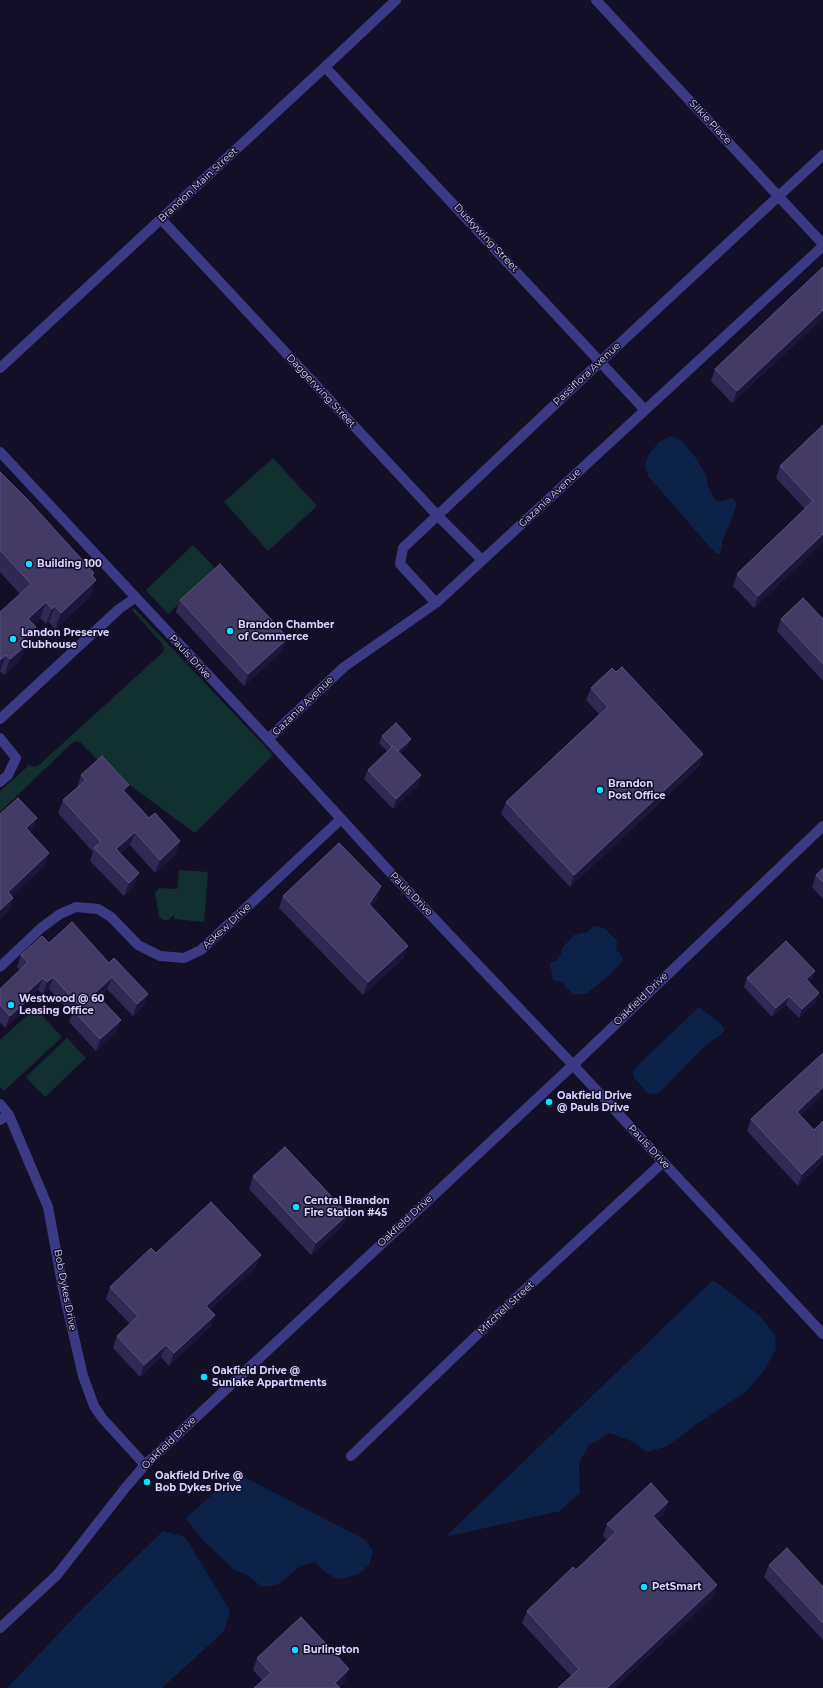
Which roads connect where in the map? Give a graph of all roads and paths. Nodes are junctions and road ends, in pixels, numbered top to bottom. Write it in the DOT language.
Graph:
graph roads {
  1 [pos="396,0"];
  2 [pos="596,0"];
  3 [pos="326,67"];
  4 [pos="823,155"];
  5 [pos="779,196"];
  6 [pos="161,219"];
  7 [pos="823,245"];
  8 [pos="601,361"];
  9 [pos="0,368"];
  10 [pos="645,410"];
  11 [pos="0,452"];
  12 [pos="437,515"];
  13 [pos="482,560"];
  14 [pos="135,598"];
  15 [pos="436,604"];
  16 [pos="0,719"];
  17 [pos="0,738"];
  18 [pos="268,739"];
  19 [pos="0,782"];
  20 [pos="341,819"];
  21 [pos="823,826"];
  22 [pos="0,966"];
  23 [pos="573,1065"];
  24 [pos="0,1104"];
  25 [pos="5,1118"];
  26 [pos="663,1162"];
  27 [pos="821,1328"];
  28 [pos="351,1456"];
  29 [pos="146,1465"];
  30 [pos="0,1628"];
  1 -- 3 [label="street, Brandon Main Street"];
  2 -- 5 [label="street, Silkie Place"];
  3 -- 6 [label="street, Brandon Main Street"];
  3 -- 8 [label="street, Duskywing Street"];
  4 -- 5 [label="street, Passiflora Avenue"];
  5 -- 7 [label="street, Silkie Place"];
  5 -- 8 [label="street, Passiflora Avenue"];
  6 -- 9 [label="street, Brandon Main Street"];
  6 -- 12 [label="street, Daggerwing Street"];
  7 -- 10 [label="street, Gazania Avenue"];
  8 -- 10 [label="street, Duskywing Street"];
  8 -- 12 [label="street, Passiflora Avenue"];
  10 -- 13 [label="street, Gazania Avenue"];
  11 -- 14 [label="street, Pauls Drive"];
  12 -- 13 [label="street, Daggerwing Street"];
  12 -- 15 [label="street, Passiflora Avenue"];
  13 -- 15 [label="street, Gazania Avenue"];
  14 -- 16 [label="street"];
  14 -- 18 [label="street, Pauls Drive"];
  15 -- 18 [label="street, Gazania Avenue"];
  17 -- 19 [label="street"];
  18 -- 20 [label="street, Pauls Drive"];
  20 -- 22 [label="street, Askew Drive"];
  20 -- 23 [label="street, Pauls Drive"];
  21 -- 23 [label="street, Oakfield Drive"];
  23 -- 26 [label="street, Pauls Drive"];
  23 -- 29 [label="street, Oakfield Drive"];
  24 -- 25 [label="street, Bob Dykes Drive"];
  25 -- 29 [label="street, Bob Dykes Drive"];
  26 -- 27 [label="street, Pauls Drive"];
  26 -- 28 [label="street, Mitchell Street"];
  29 -- 30 [label="street, Oakfield Drive"];
}
